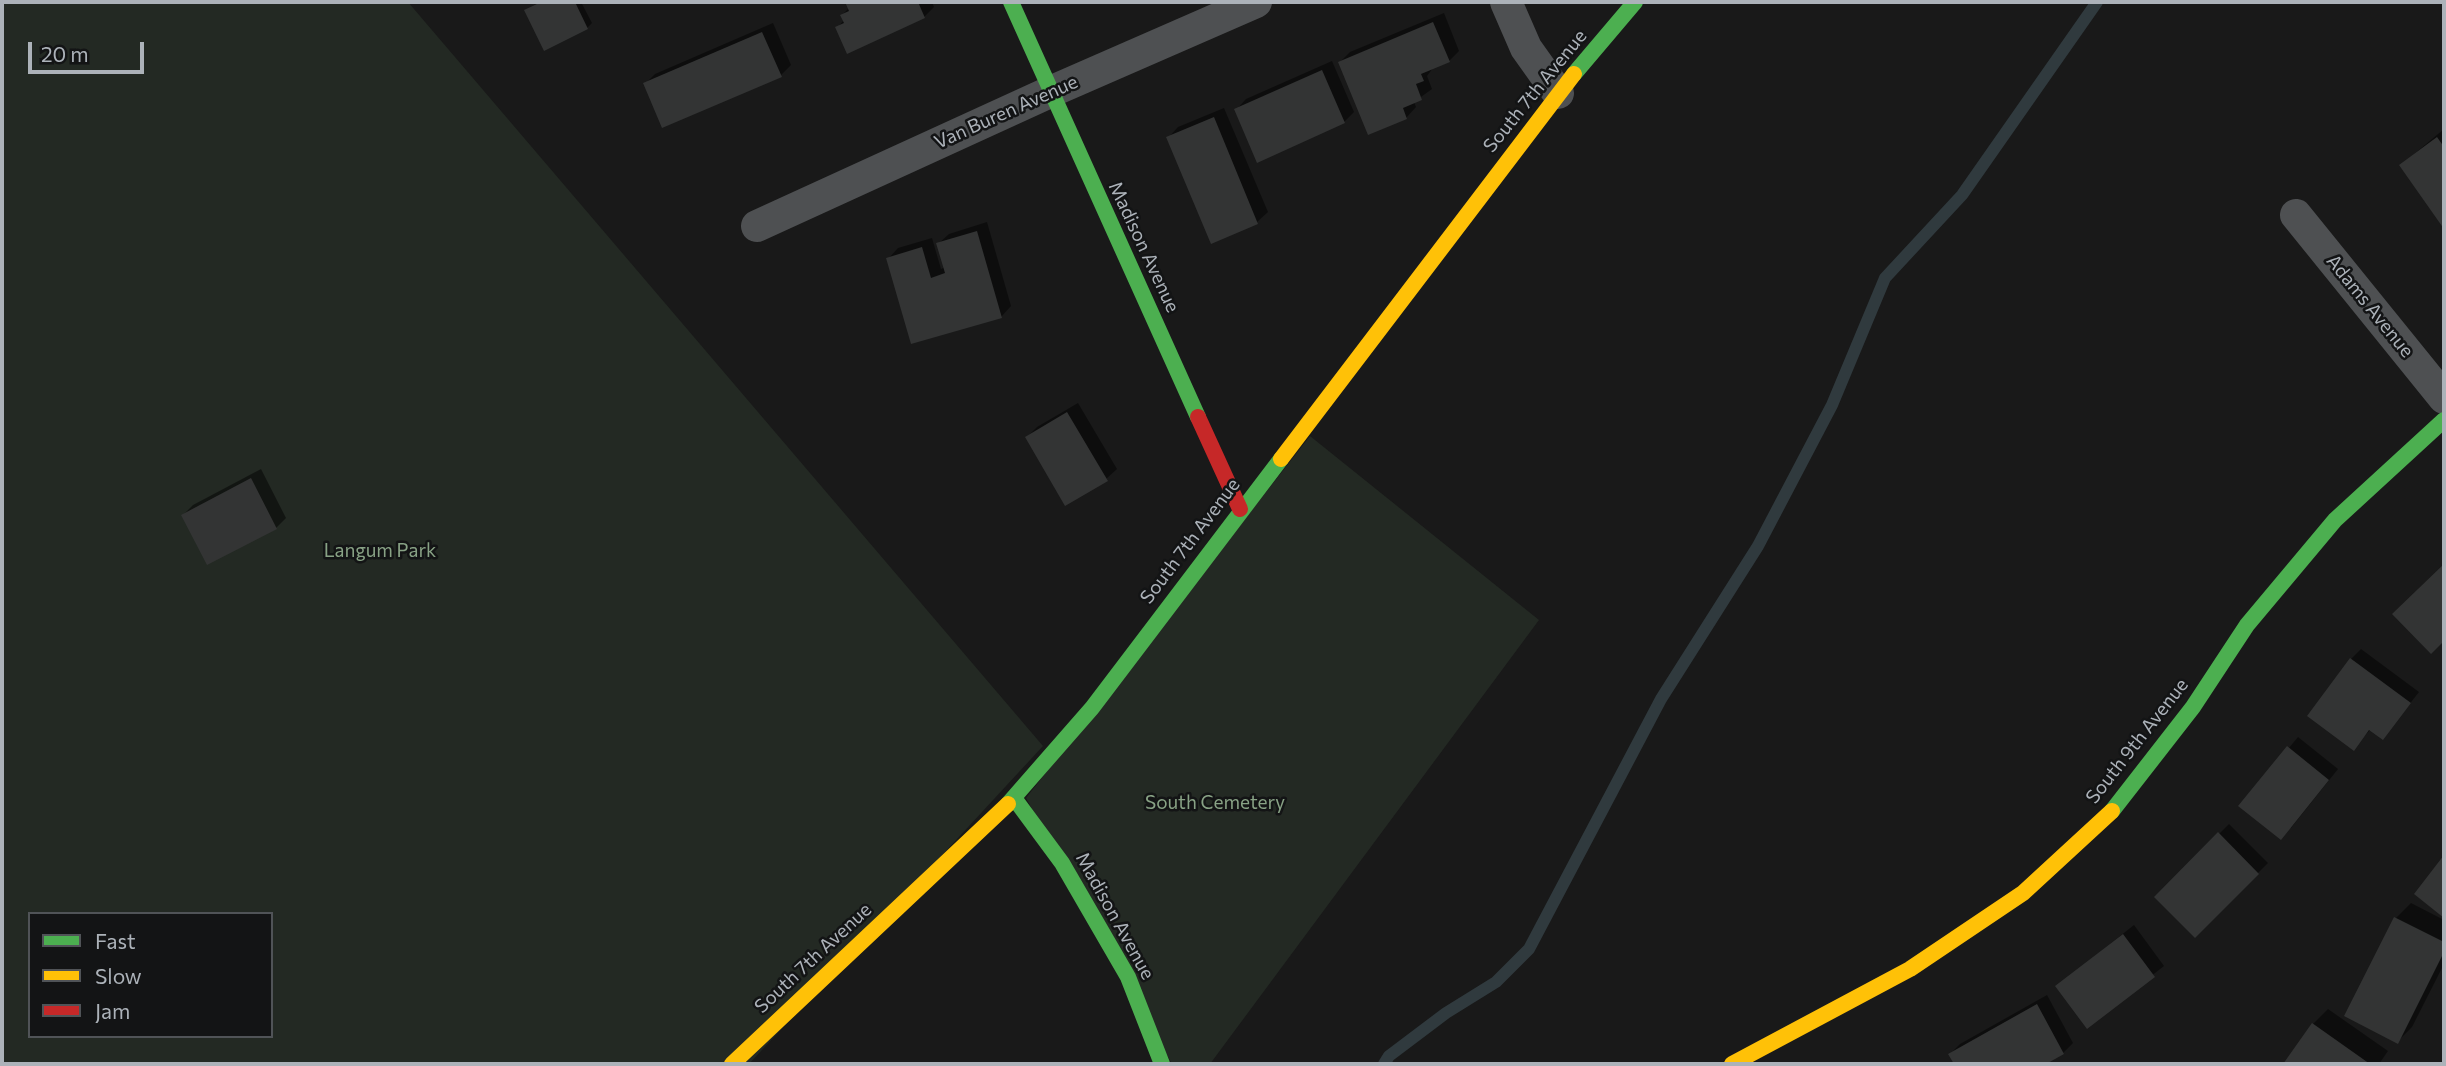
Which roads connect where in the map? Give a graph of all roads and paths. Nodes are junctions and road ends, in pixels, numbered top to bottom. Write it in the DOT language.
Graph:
graph roads {
  1 [pos="1011,2"];
  2 [pos="1256,2"];
  3 [pos="1506,2"];
  4 [pos="1635,2"];
  5 [pos="1050,92"];
  6 [pos="1558,93"];
  7 [pos="2297,215"];
  8 [pos="757,226"];
  9 [pos="2444,398"];
  10 [pos="2444,420"];
  11 [pos="1240,509"];
  12 [pos="1014,798"];
  13 [pos="732,1064"];
  14 [pos="1162,1064"];
  15 [pos="1732,1064"];
  1 -- 5 [label="street, Madison Avenue"];
  2 -- 5 [label="street, Van Buren Avenue"];
  3 -- 6 [label="street"];
  4 -- 6 [label="street, South 7th Avenue"];
  5 -- 8 [label="street, Van Buren Avenue"];
  5 -- 11 [label="street, Madison Avenue"];
  6 -- 11 [label="street, South 7th Avenue"];
  7 -- 9 [label="street, Adams Avenue"];
  10 -- 15 [label="street, South 9th Avenue"];
  11 -- 12 [label="street, South 7th Avenue"];
  12 -- 13 [label="street, South 7th Avenue"];
  12 -- 14 [label="street, Madison Avenue"];
}
